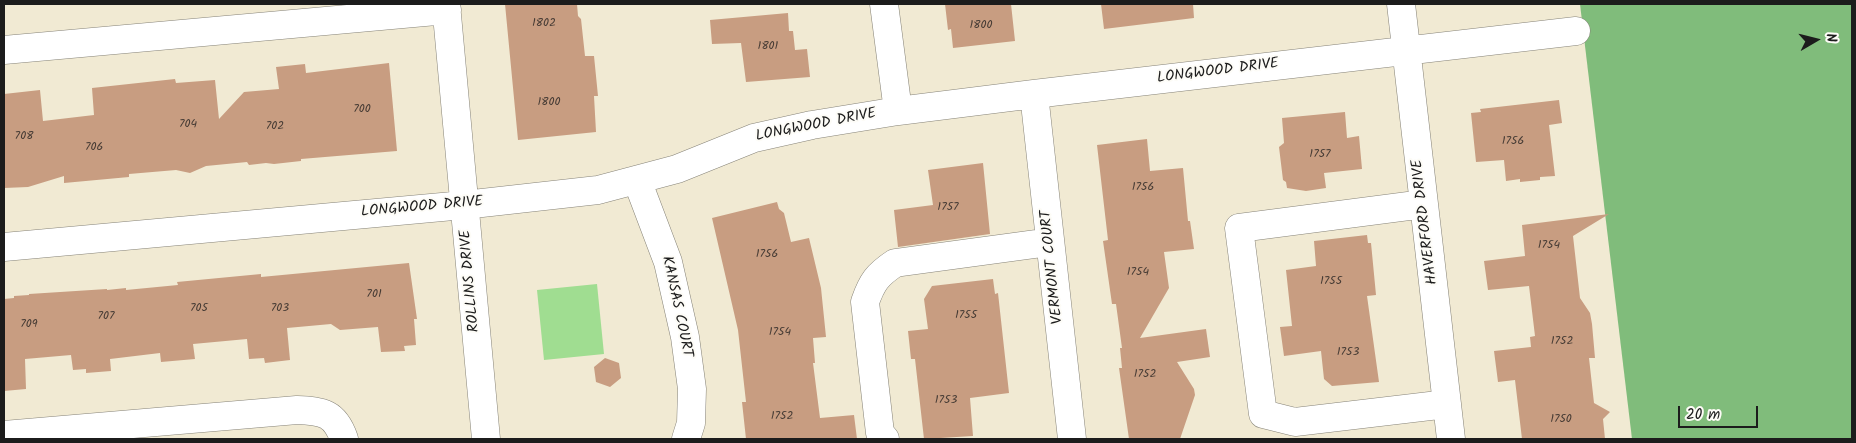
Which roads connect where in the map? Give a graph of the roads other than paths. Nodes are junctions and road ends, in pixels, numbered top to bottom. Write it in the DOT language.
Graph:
graph roads {
  1 [pos="884,4"];
  2 [pos="1401,4"];
  3 [pos="446,7"];
  4 [pos="1576,31"];
  5 [pos="4,50"];
  6 [pos="1406,50"];
  7 [pos="1034,94"];
  8 [pos="898,111"];
  9 [pos="637,180"];
  10 [pos="464,204"];
  11 [pos="1424,204"];
  12 [pos="1050,242"];
  13 [pos="4,247"];
  14 [pos="1447,404"];
  15 [pos="4,435"];
  16 [pos="344,439"];
  17 [pos="486,439"];
  18 [pos="686,439"];
  19 [pos="884,439"];
  20 [pos="1072,439"];
  21 [pos="1451,439"];
  1 -- 8 [label="street"];
  2 -- 6 [label="street, HAVERFORD DRIVE"];
  3 -- 5 [label="street"];
  3 -- 10 [label="street, ROLLINS DRIVE"];
  4 -- 6 [label="street, LONGWOOD DRIVE"];
  6 -- 7 [label="street, LONGWOOD DRIVE"];
  6 -- 11 [label="street, HAVERFORD DRIVE"];
  7 -- 8 [label="street, LONGWOOD DRIVE"];
  7 -- 12 [label="street, VERMONT COURT"];
  8 -- 9 [label="street, LONGWOOD DRIVE"];
  9 -- 10 [label="street, LONGWOOD DRIVE"];
  9 -- 18 [label="street, KANSAS COURT"];
  10 -- 13 [label="street, LONGWOOD DRIVE"];
  10 -- 17 [label="street, ROLLINS DRIVE"];
  11 -- 14 [label="street, HAVERFORD DRIVE"];
  11 -- 14 [label="street"];
  12 -- 19 [label="street"];
  12 -- 20 [label="street, VERMONT COURT"];
  14 -- 21 [label="street, HAVERFORD DRIVE"];
  15 -- 16 [label="street"];
}
